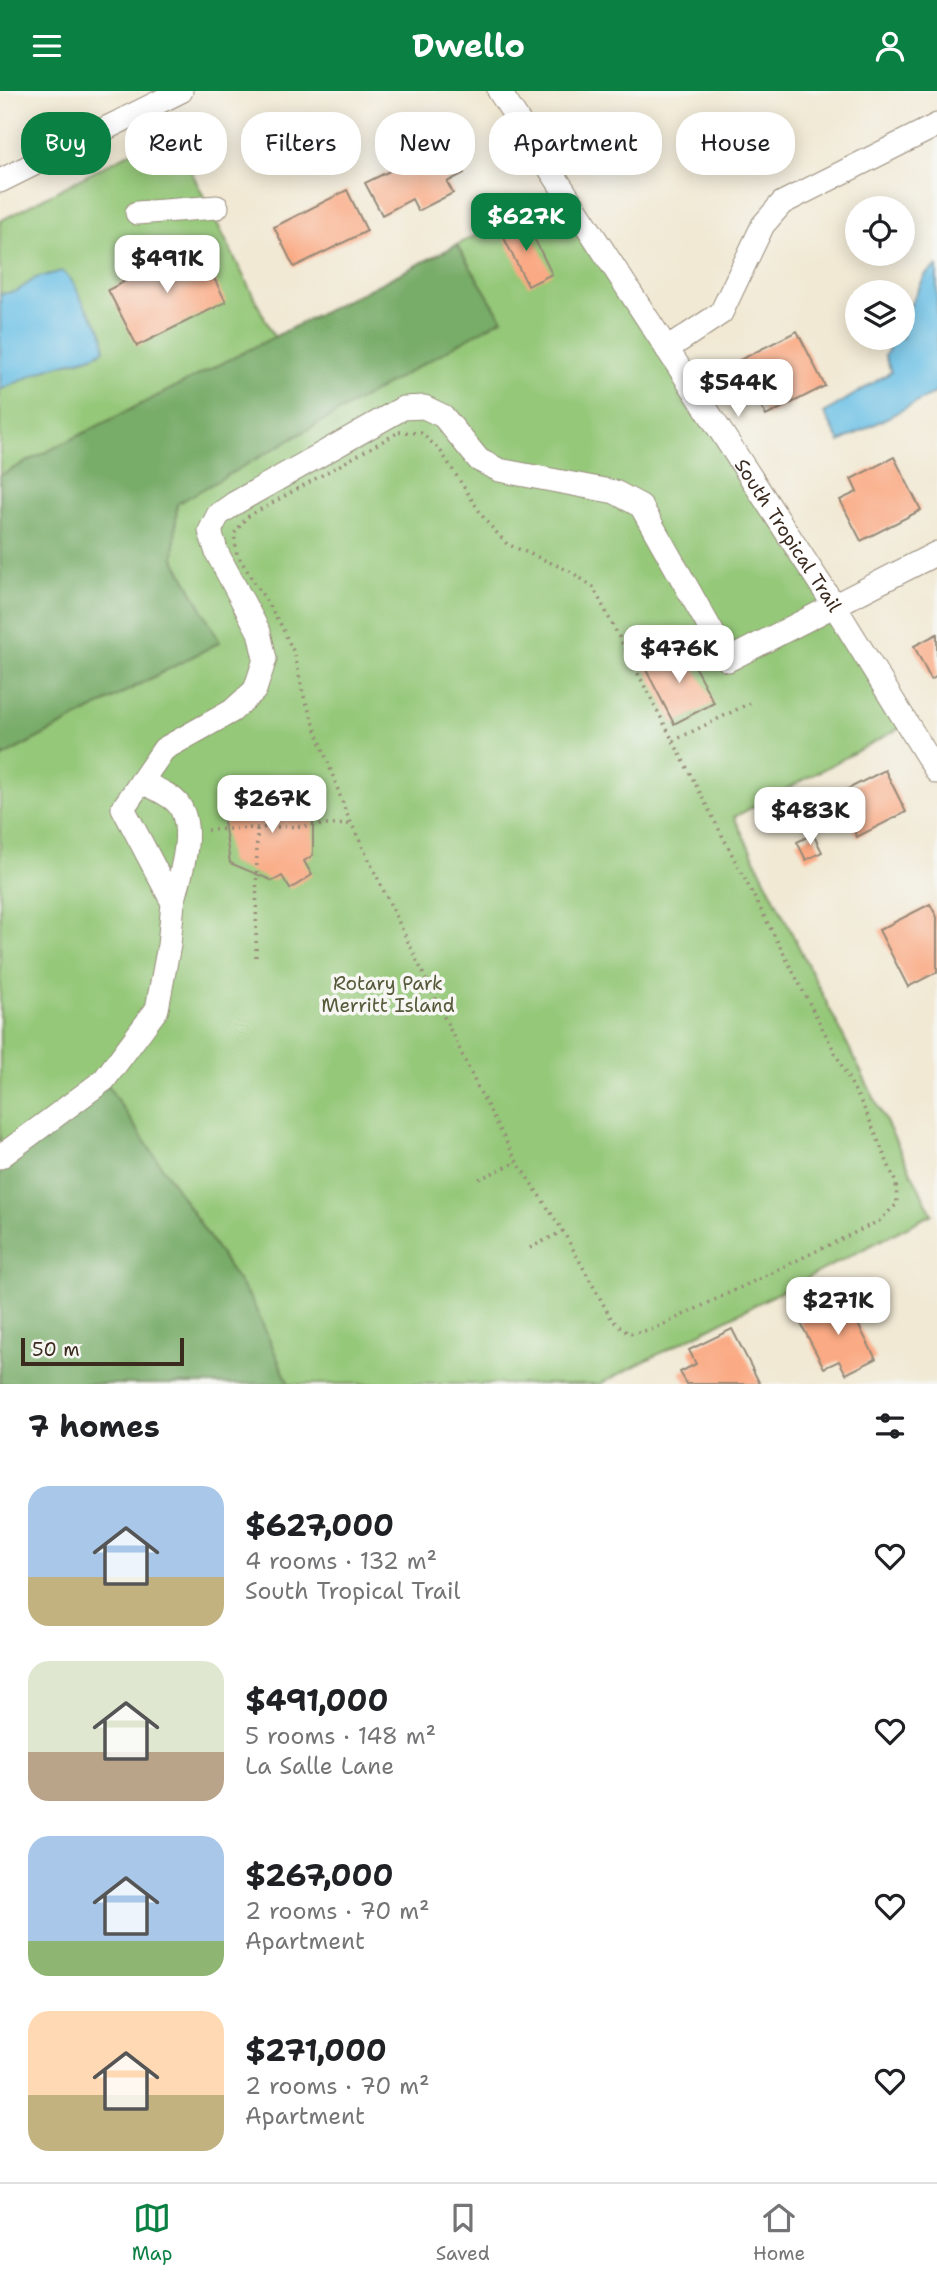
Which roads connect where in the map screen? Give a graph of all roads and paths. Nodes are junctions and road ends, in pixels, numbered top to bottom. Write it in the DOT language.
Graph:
graph roads {
  1 [pos="181,91"];
  2 [pos="499,91"];
  3 [pos="937,125"];
  4 [pos="0,181"];
  5 [pos="217,207"];
  6 [pos="137,213"];
  7 [pos="667,349"];
  8 [pos="937,553"];
  9 [pos="834,604"];
  10 [pos="750,703"];
  11 [pos="673,741"];
  12 [pos="937,772"];
  13 [pos="141,782"];
  14 [pos="351,824"];
  15 [pos="257,828"];
  16 [pos="187,831"];
  17 [pos="173,903"];
  18 [pos="256,957"];
  19 [pos="0,1157"];
  20 [pos="517,1162"];
  21 [pos="479,1179"];
  22 [pos="563,1231"];
  23 [pos="530,1248"];
  1 -- 4 [label="street"];
  2 -- 7 [label="street, South Tropical Trail"];
  3 -- 7 [label="street"];
  5 -- 6 [label="street"];
  7 -- 9 [label="street, South Tropical Trail"];
  8 -- 9 [label="street"];
  9 -- 12 [label="street, South Tropical Trail"];
  9 -- 13 [label="street"];
  10 -- 11 [label="path"];
  11 -- 14 [label="path"];
  11 -- 22 [label="path"];
  13 -- 16 [label="street"];
  13 -- 17 [label="street"];
  14 -- 15 [label="path"];
  14 -- 20 [label="path"];
  15 -- 16 [label="path"];
  15 -- 18 [label="path"];
  16 -- 17 [label="street"];
  17 -- 19 [label="street"];
  20 -- 21 [label="path"];
  20 -- 22 [label="path"];
  22 -- 23 [label="path"];
}
